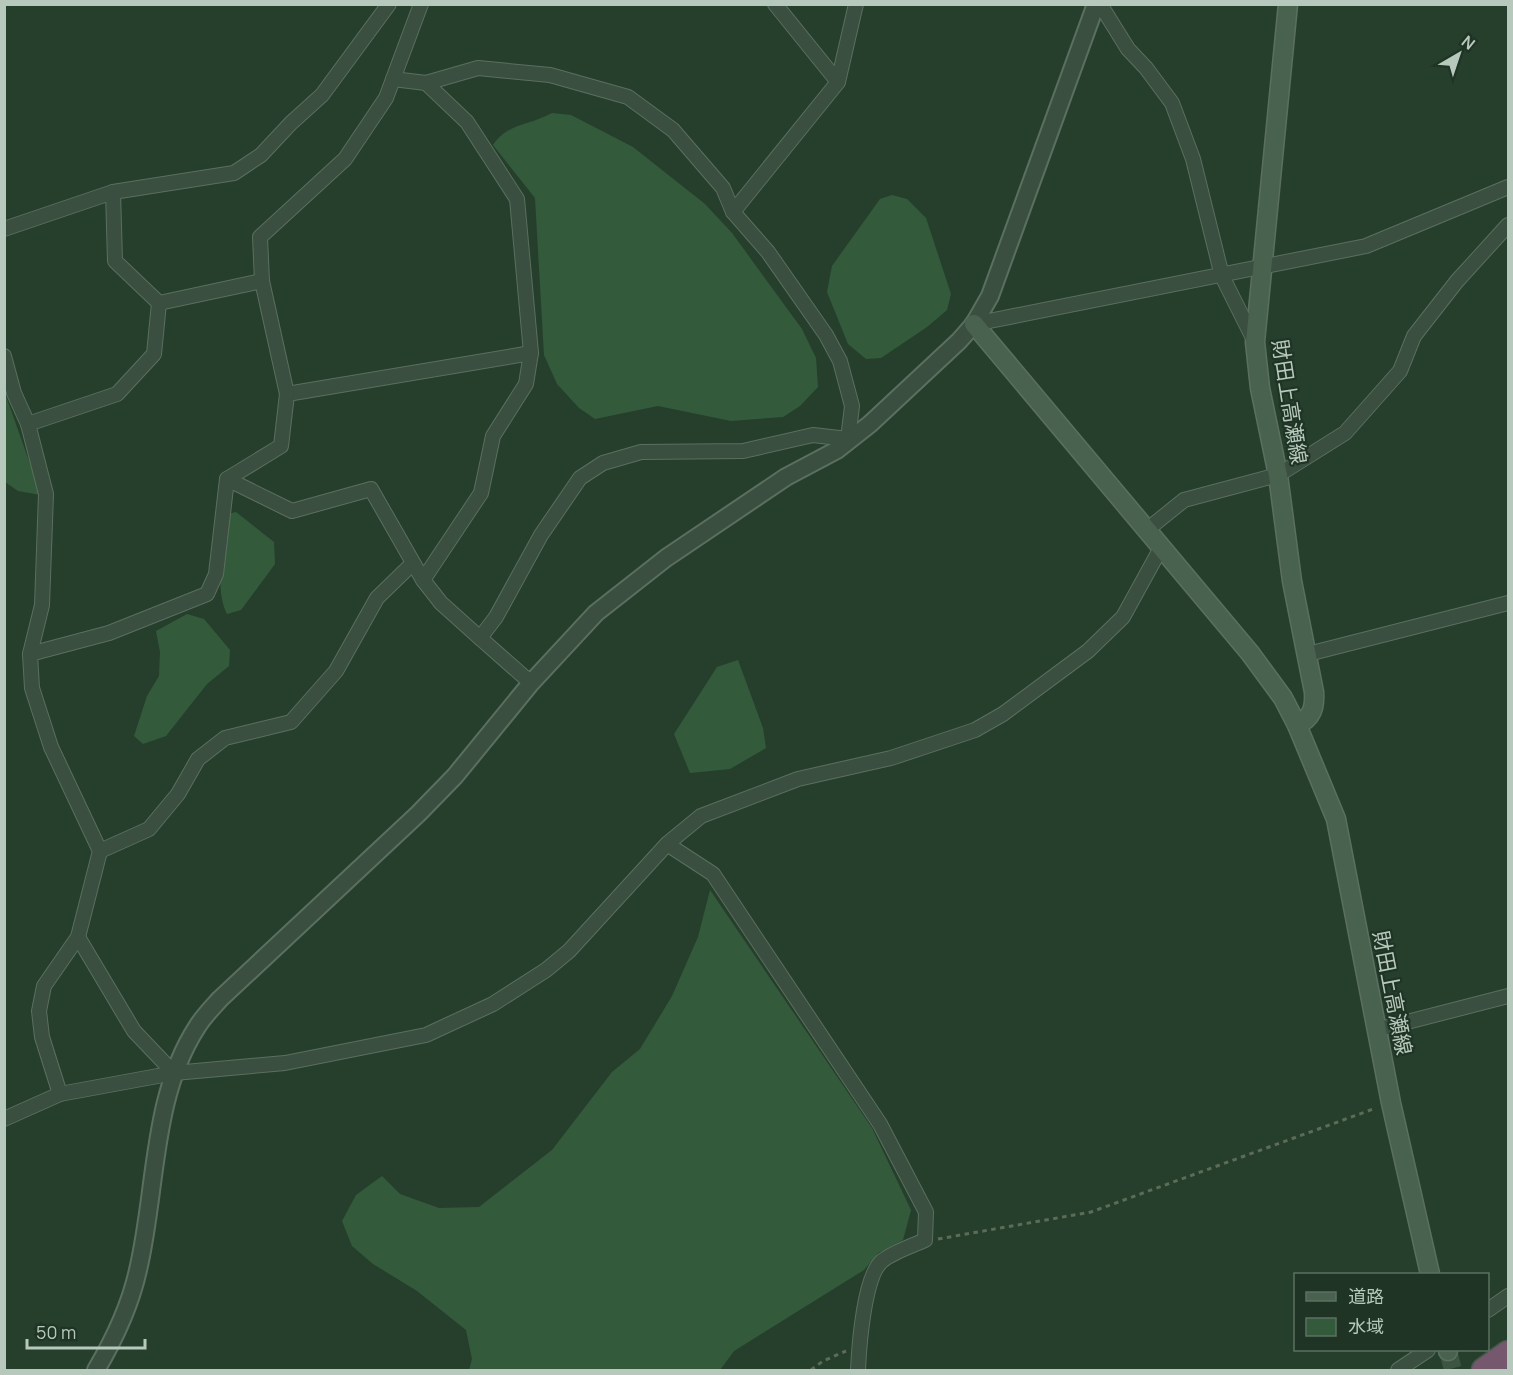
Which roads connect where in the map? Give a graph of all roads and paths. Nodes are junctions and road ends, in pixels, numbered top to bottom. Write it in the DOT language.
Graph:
graph roads {
  1 [pos="389,4"];
  2 [pos="421,4"];
  3 [pos="775,4"];
  4 [pos="856,4"];
  5 [pos="1098,4"];
  6 [pos="1288,4"];
  7 [pos="393,78"];
  8 [pos="838,82"];
  9 [pos="426,83"];
  10 [pos="1509,187"];
  11 [pos="113,192"];
  12 [pos="733,212"];
  13 [pos="1509,225"];
  14 [pos="4,229"];
  15 [pos="1262,268"];
  16 [pos="1222,276"];
  17 [pos="262,281"];
  18 [pos="159,303"];
  19 [pos="974,324"];
  20 [pos="1255,342"];
  21 [pos="531,353"];
  22 [pos="4,356"];
  23 [pos="287,394"];
  24 [pos="28,424"];
  25 [pos="848,439"];
  26 [pos="1278,475"];
  27 [pos="227,479"];
  28 [pos="1148,529"];
  29 [pos="1162,546"];
  30 [pos="412,564"];
  31 [pos="423,580"];
  32 [pos="1509,603"];
  33 [pos="480,638"];
  34 [pos="30,654"];
  35 [pos="1308,654"];
  36 [pos="531,683"];
  37 [pos="1297,725"];
  38 [pos="667,844"];
  39 [pos="100,851"];
  40 [pos="78,937"];
  41 [pos="1509,996"];
  42 [pos="1376,1030"];
  43 [pos="174,1073"];
  44 [pos="60,1094"];
  45 [pos="1391,1103"];
  46 [pos="4,1119"];
  47 [pos="925,1240"];
  48 [pos="1430,1273"];
  49 [pos="1509,1296"];
  50 [pos="1489,1309"];
  51 [pos="859,1346"];
  52 [pos="1427,1351"];
  53 [pos="1509,1353"];
  54 [pos="96,1371"];
  55 [pos="811,1371"];
  56 [pos="858,1371"];
  57 [pos="1398,1371"];
  58 [pos="1484,1371"];
  1 -- 11 [label="street"];
  2 -- 7 [label="street"];
  3 -- 8 [label="street"];
  4 -- 8 [label="street"];
  5 -- 16 [label="street"];
  5 -- 19 [label="street"];
  6 -- 15 [label="main road, 財田上高瀬線"];
  7 -- 9 [label="street"];
  7 -- 17 [label="street"];
  8 -- 12 [label="street"];
  9 -- 12 [label="street"];
  9 -- 21 [label="street"];
  10 -- 15 [label="street"];
  11 -- 14 [label="street"];
  11 -- 18 [label="street"];
  12 -- 25 [label="street"];
  13 -- 26 [label="street"];
  15 -- 16 [label="street"];
  15 -- 20 [label="main road, 財田上高瀬線"];
  16 -- 19 [label="street"];
  16 -- 20 [label="street"];
  17 -- 18 [label="street"];
  17 -- 23 [label="street"];
  18 -- 24 [label="street"];
  19 -- 25 [label="street"];
  19 -- 28 [label="main road, 財田上高瀬線"];
  20 -- 26 [label="main road, 財田上高瀬線"];
  21 -- 23 [label="street"];
  21 -- 31 [label="street"];
  22 -- 24 [label="street"];
  23 -- 27 [label="street"];
  24 -- 34 [label="street"];
  25 -- 33 [label="street"];
  25 -- 36 [label="street"];
  26 -- 28 [label="street"];
  26 -- 35 [label="main road, 財田上高瀬線"];
  27 -- 30 [label="street"];
  27 -- 34 [label="street"];
  28 -- 29 [label="main road, 財田上高瀬線"];
  29 -- 37 [label="main road, 財田上高瀬線"];
  29 -- 38 [label="street"];
  30 -- 31 [label="street"];
  30 -- 39 [label="street"];
  31 -- 33 [label="street"];
  32 -- 35 [label="street"];
  33 -- 36 [label="street"];
  34 -- 39 [label="street"];
  35 -- 37 [label="main road, 財田上高瀬線"];
  36 -- 43 [label="street"];
  37 -- 42 [label="main road, 財田上高瀬線"];
  38 -- 43 [label="street"];
  38 -- 47 [label="street"];
  39 -- 40 [label="street"];
  40 -- 43 [label="street"];
  40 -- 44 [label="street"];
  41 -- 42 [label="street"];
  42 -- 45 [label="main road, 財田上高瀬線"];
  43 -- 44 [label="street"];
  43 -- 54 [label="street"];
  44 -- 46 [label="street"];
  45 -- 47 [label="path"];
  45 -- 48 [label="main road, 財田上高瀬線"];
  47 -- 51 [label="street"];
  49 -- 50 [label="street"];
  51 -- 55 [label="path"];
  51 -- 56 [label="street"];
  52 -- 57 [label="street"];
  53 -- 58 [label="highway"];
}
